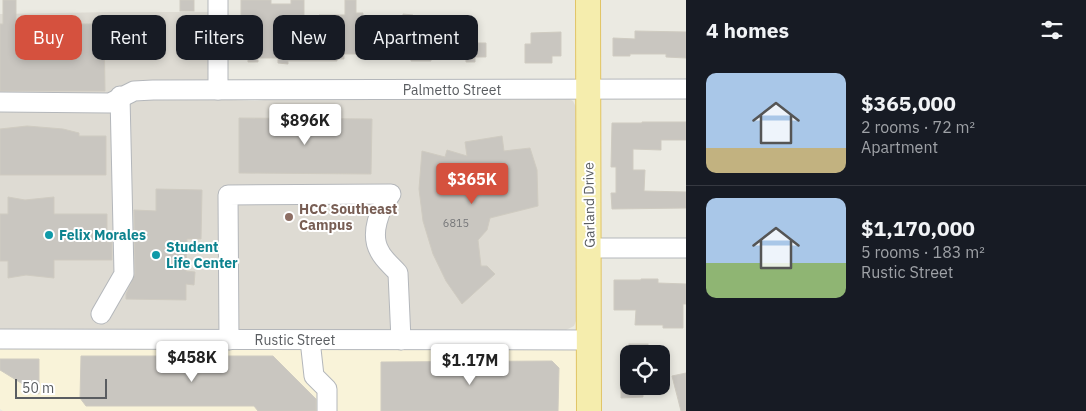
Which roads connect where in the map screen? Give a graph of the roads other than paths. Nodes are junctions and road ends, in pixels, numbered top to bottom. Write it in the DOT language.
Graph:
graph roads {
  1 [pos="218,0"];
  2 [pos="588,0"];
  3 [pos="686,89"];
  4 [pos="218,90"];
  5 [pos="587,90"];
  6 [pos="120,96"];
  7 [pos="0,102"];
  8 [pos="590,248"];
  9 [pos="686,248"];
  10 [pos="101,314"];
  11 [pos="0,339"];
  12 [pos="229,340"];
  13 [pos="310,340"];
  14 [pos="400,340"];
  15 [pos="590,340"];
  16 [pos="327,411"];
  17 [pos="589,411"];
  1 -- 4 [label="street"];
  2 -- 5 [label="main road, Garland Drive"];
  3 -- 5 [label="street, Palmetto Street"];
  4 -- 5 [label="street, Palmetto Street"];
  4 -- 6 [label="street, Palmetto Street"];
  5 -- 8 [label="main road, Garland Drive"];
  6 -- 7 [label="street, Palmetto Street"];
  6 -- 10 [label="street"];
  8 -- 9 [label="street"];
  8 -- 15 [label="main road, Garland Drive"];
  11 -- 12 [label="street, Rustic Street"];
  12 -- 13 [label="street, Rustic Street"];
  12 -- 14 [label="street"];
  13 -- 14 [label="street, Rustic Street"];
  13 -- 16 [label="street"];
  14 -- 15 [label="street, Rustic Street"];
  15 -- 17 [label="main road, Garland Drive"];
}
